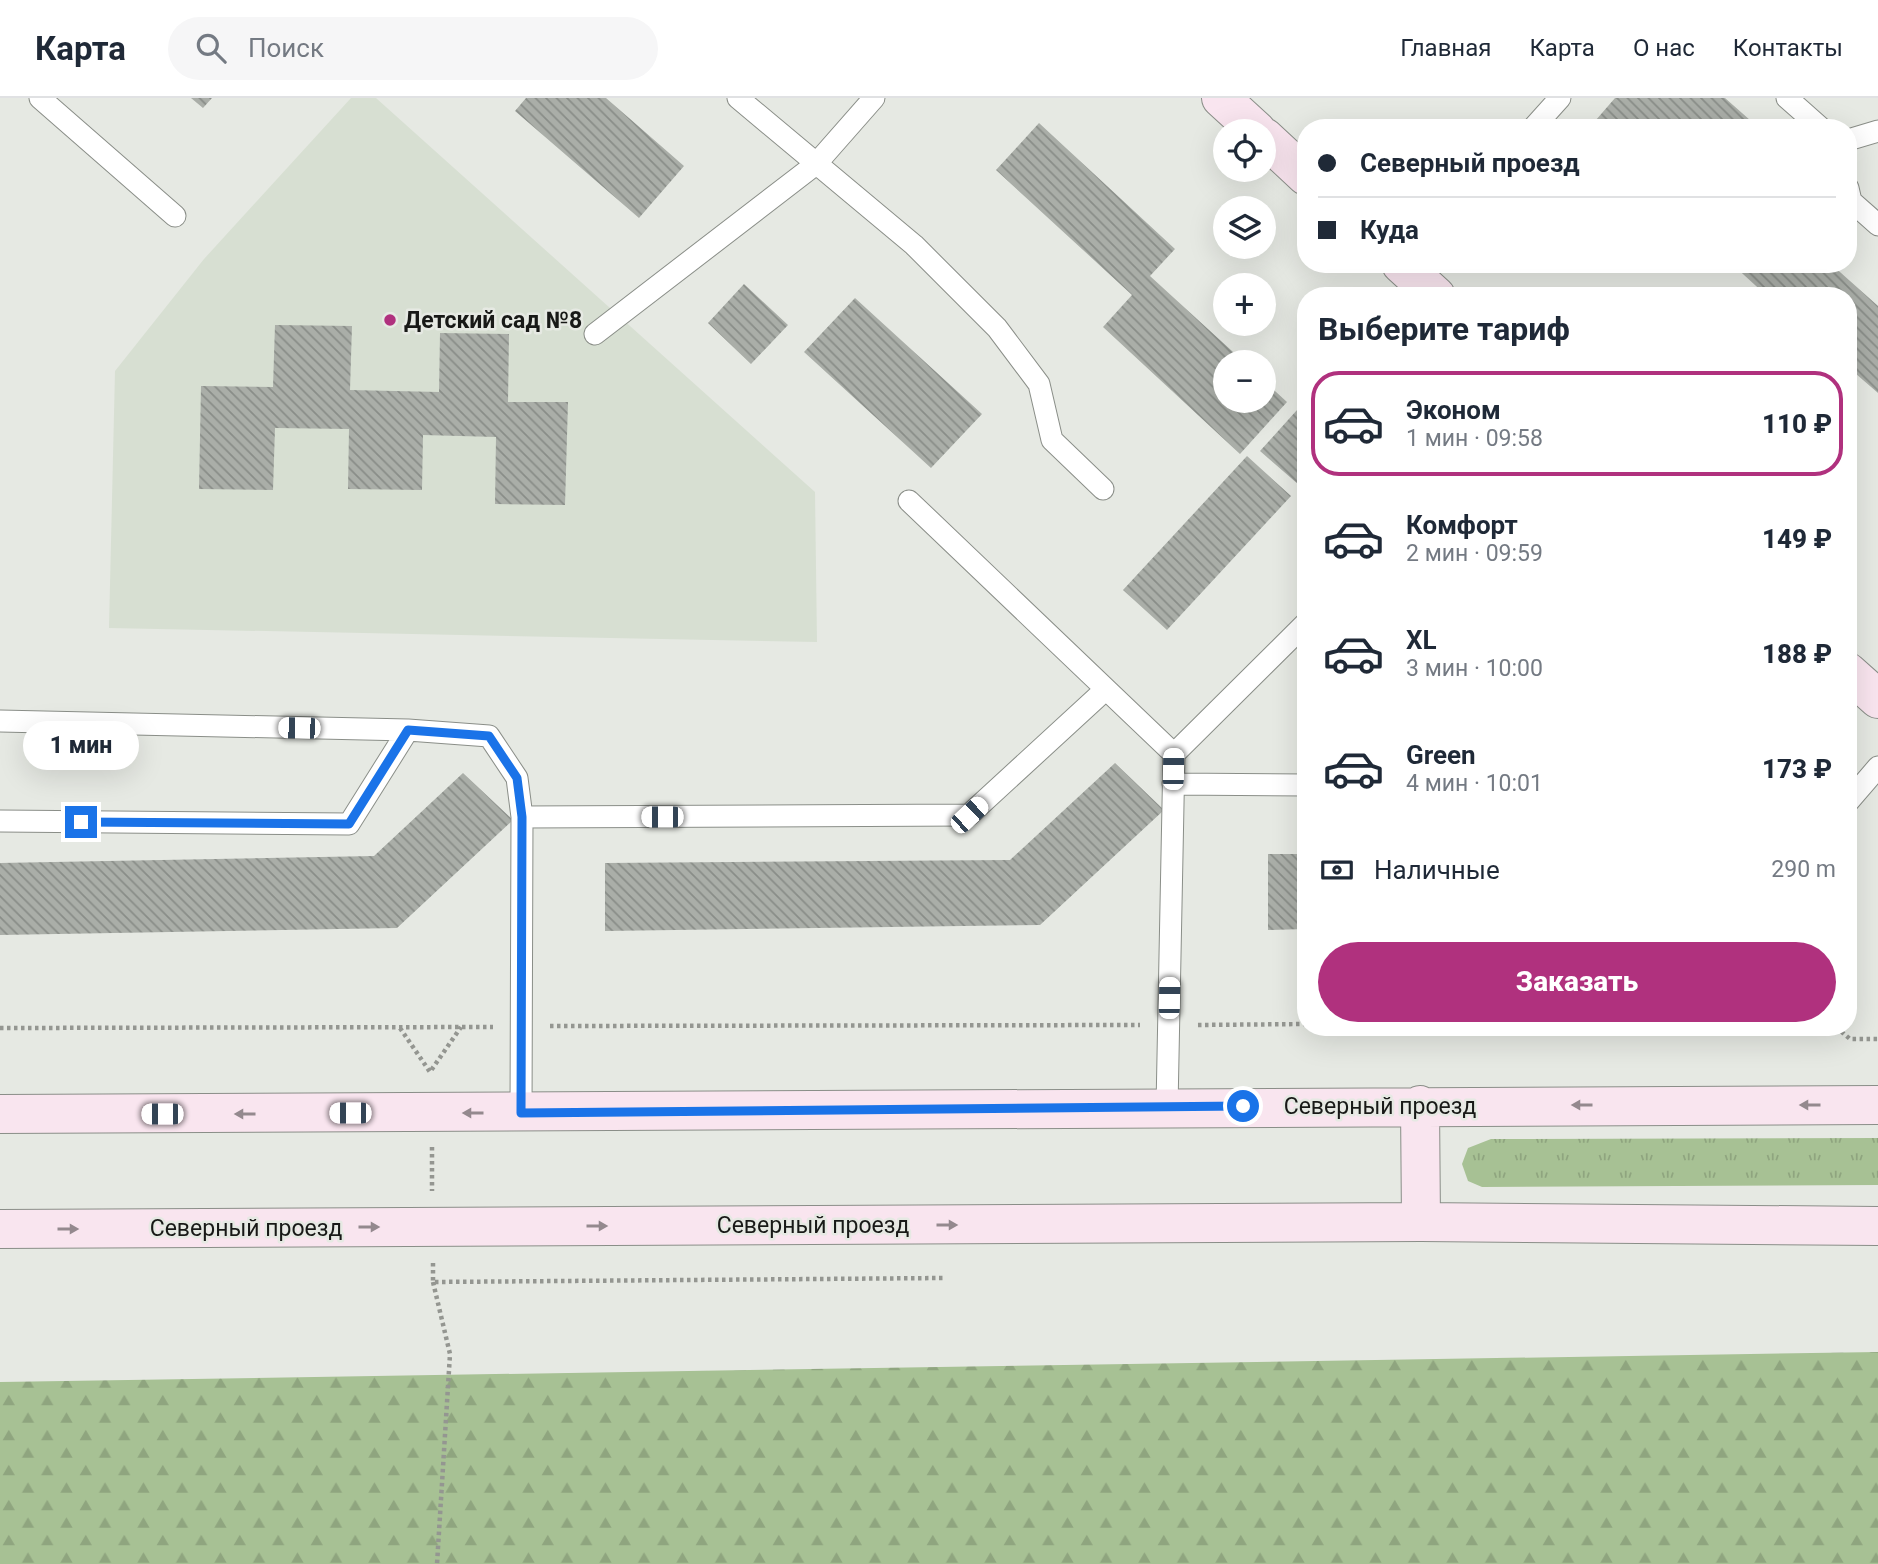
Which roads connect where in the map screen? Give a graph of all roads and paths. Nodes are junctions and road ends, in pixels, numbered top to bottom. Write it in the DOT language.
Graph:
graph roads {
  1 [pos="40,98"];
  2 [pos="738,98"];
  3 [pos="874,98"];
  4 [pos="1221,98"];
  5 [pos="1560,98"];
  6 [pos="1787,98"];
  7 [pos="1244,119"];
  8 [pos="1541,119"];
  9 [pos="1811,119"];
  10 [pos="1878,131"];
  11 [pos="1857,137"];
  12 [pos="1276,148"];
  13 [pos="816,164"];
  14 [pos="1297,168"];
  15 [pos="1857,206"];
  16 [pos="175,216"];
  17 [pos="1878,225"];
  18 [pos="1413,273"];
  19 [pos="1427,287"];
  20 [pos="595,334"];
  21 [pos="1103,489"];
  22 [pos="909,501"];
  23 [pos="1297,632"];
  24 [pos="1857,680"];
  25 [pos="1105,690"];
  26 [pos="1878,699"];
  27 [pos="0,721"];
  28 [pos="408,730"];
  29 [pos="1174,754"];
  30 [pos="1878,767"];
  31 [pos="1173,784"];
  32 [pos="1297,785"];
  33 [pos="1857,792"];
  34 [pos="522,817"];
  35 [pos="0,821"];
  36 [pos="1297,1024"];
  37 [pos="1168,1025"];
  38 [pos="400,1027"];
  39 [pos="461,1027"];
  40 [pos="521,1027"];
  41 [pos="0,1028"];
  42 [pos="1846,1036"];
  43 [pos="1878,1039"];
  44 [pos="1420,1105"];
  45 [pos="1878,1105"];
  46 [pos="1167,1107"];
  47 [pos="521,1113"];
  48 [pos="0,1114"];
  49 [pos="431,1143"];
  50 [pos="432,1192"];
  51 [pos="1421,1222"];
  52 [pos="1878,1226"];
  53 [pos="0,1229"];
  54 [pos="433,1255"];
  55 [pos="943,1278"];
  56 [pos="433,1282"];
  57 [pos="438,1564"];
  1 -- 16 [label="lane"];
  2 -- 13 [label="lane"];
  3 -- 13 [label="lane"];
  4 -- 7 [label="main road"];
  5 -- 8 [label="lane"];
  6 -- 9 [label="lane"];
  10 -- 11 [label="lane"];
  12 -- 14 [label="main road"];
  13 -- 20 [label="lane"];
  13 -- 21 [label="lane"];
  15 -- 17 [label="lane"];
  18 -- 19 [label="main road"];
  22 -- 25 [label="lane"];
  23 -- 29 [label="lane"];
  24 -- 26 [label="main road"];
  25 -- 29 [label="lane"];
  25 -- 34 [label="lane"];
  27 -- 28 [label="lane"];
  28 -- 34 [label="lane"];
  28 -- 35 [label="lane"];
  29 -- 31 [label="lane"];
  30 -- 33 [label="lane"];
  31 -- 32 [label="lane"];
  31 -- 37 [label="lane"];
  34 -- 40 [label="lane"];
  36 -- 37 [label="path"];
  37 -- 40 [label="path"];
  37 -- 46 [label="lane"];
  38 -- 39 [label="path"];
  38 -- 39 [label="path"];
  38 -- 41 [label="path"];
  39 -- 40 [label="path"];
  40 -- 47 [label="lane"];
  42 -- 43 [label="path"];
  45 -- 44 [label="main road, Северный проезд, one-way"];
  44 -- 46 [label="main road, Северный проезд"];
  44 -- 51 [label="main road"];
  46 -- 47 [label="main road, Северный проезд"];
  47 -- 48 [label="main road, Северный проезд, one-way"];
  49 -- 50 [label="path"];
  51 -- 52 [label="main road, Северный проезд"];
  53 -- 51 [label="main road, Северный проезд, one-way"];
  54 -- 56 [label="path"];
  55 -- 56 [label="path"];
  56 -- 57 [label="path"];
}
